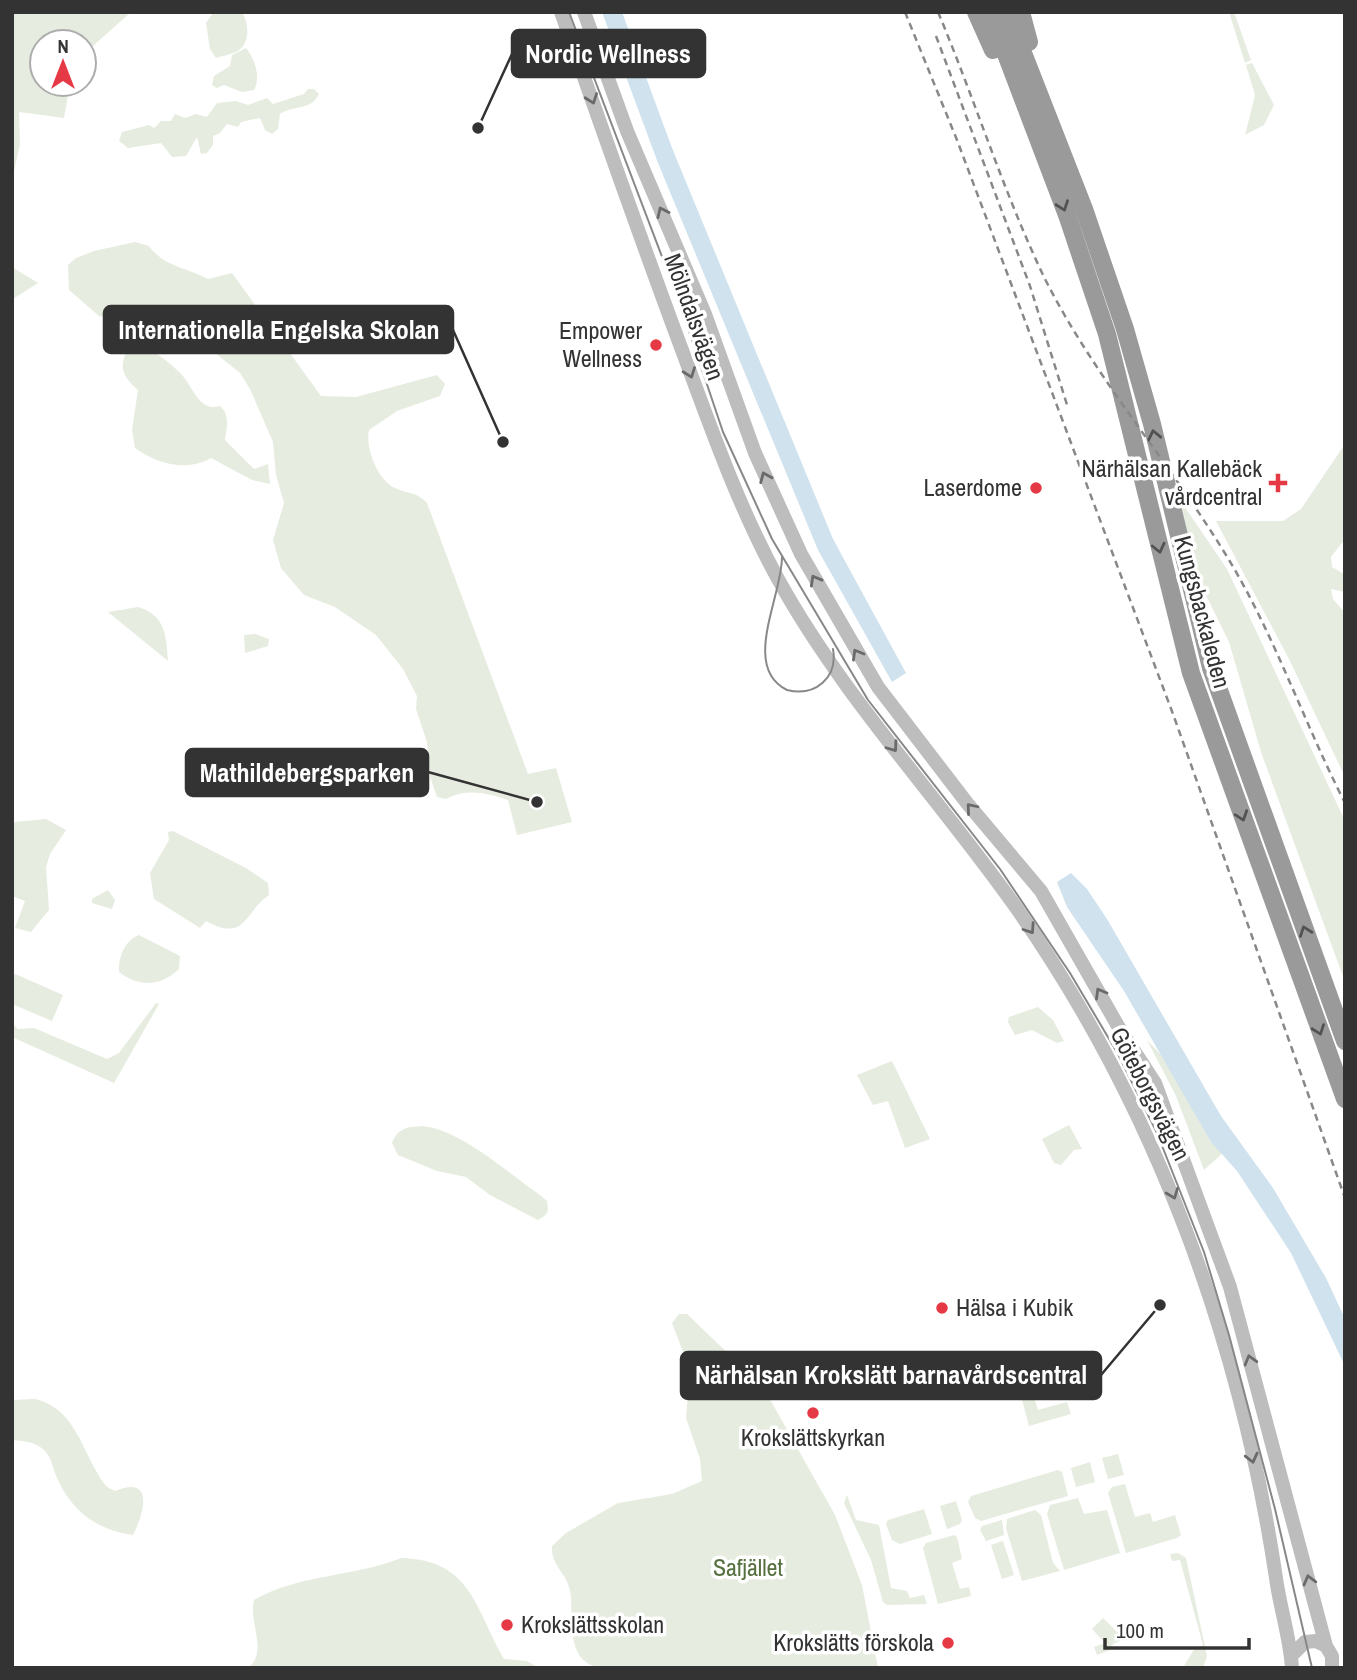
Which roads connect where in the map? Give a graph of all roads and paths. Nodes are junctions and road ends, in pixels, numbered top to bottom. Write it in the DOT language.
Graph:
graph roads {
  1 [pos="561,12"];
  2 [pos="584,12"];
  3 [pos="976,12"];
  4 [pos="990,12"];
  5 [pos="1007,12"];
  6 [pos="1021,12"];
  7 [pos="1045,106"];
  8 [pos="1034,128"];
  9 [pos="837,620"];
  10 [pos="807,627"];
  11 [pos="1345,1041"];
  12 [pos="1345,1099"];
  13 [pos="1326,1646"];
  14 [pos="1292,1661"];
  15 [pos="1332,1668"];
  1 -- 10 [label="main road, Mölndalsvägen, one-way"];
  9 -- 2 [label="main road, Mölndalsvägen, one-way"];
  3 -- 8 [label="highway"];
  4 -- 8 [label="highway, Kungsbackaleden"];
  5 -- 7 [label="highway, Kungsbackaleden"];
  6 -- 7 [label="highway"];
  11 -- 7 [label="highway, Kungsbackaleden, one-way"];
  8 -- 12 [label="highway, Kungsbackaleden, one-way"];
  13 -- 9 [label="main road, Göteborgsvägen, one-way"];
  10 -- 14 [label="main road, Göteborgsvägen, one-way"];
  13 -- 14 [label="main road, Göteborgsvägen"];
  13 -- 15 [label="main road, Göteborgsvägen"];
}
